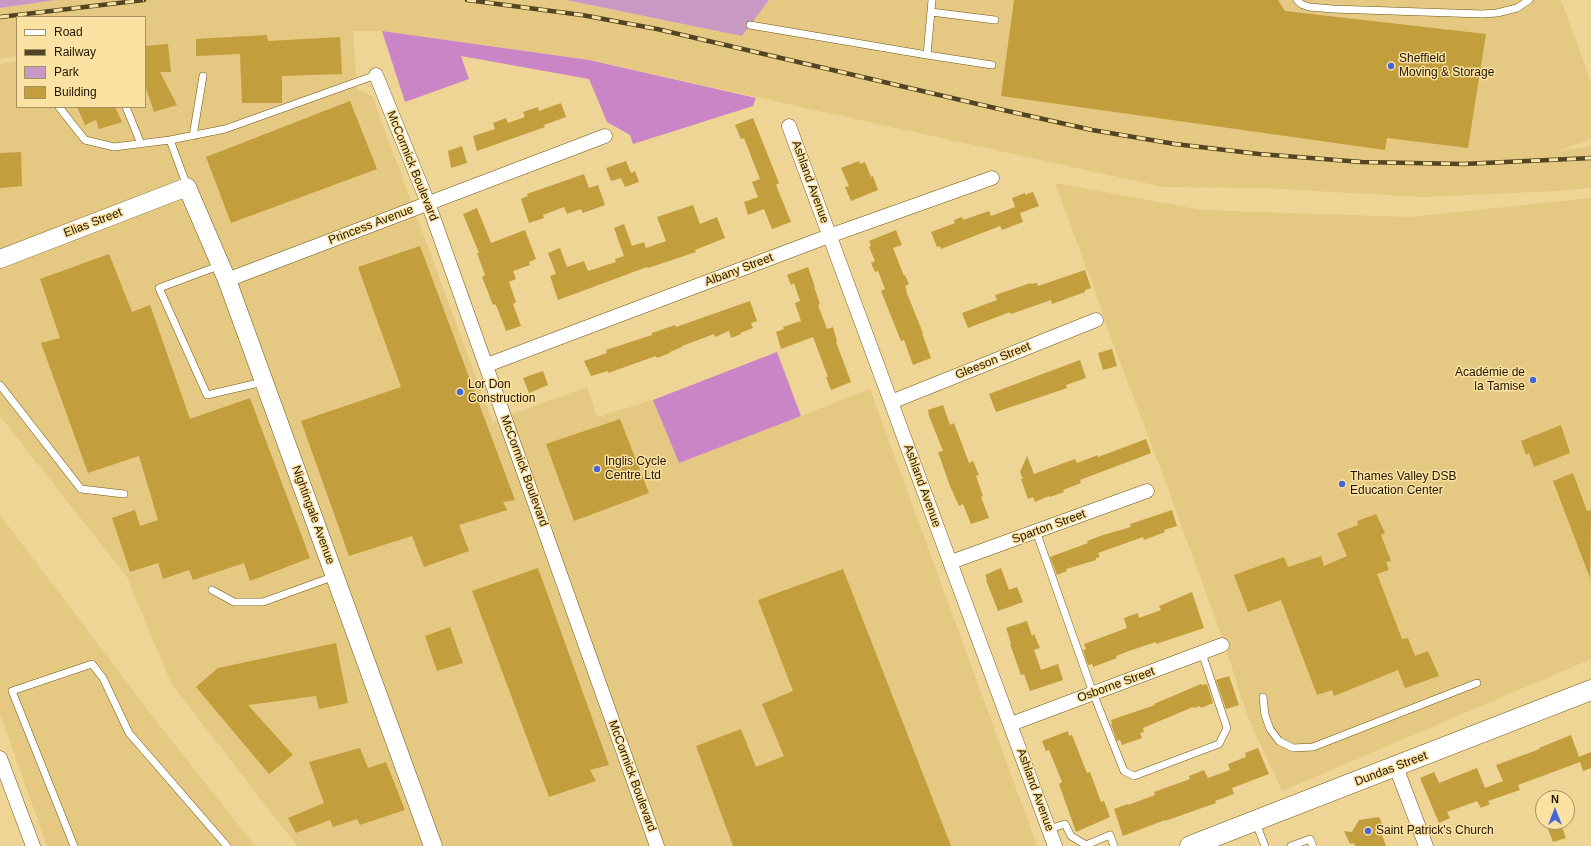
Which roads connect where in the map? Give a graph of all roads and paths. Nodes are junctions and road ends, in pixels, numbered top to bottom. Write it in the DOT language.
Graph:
graph roads {
  1 [pos="932,0"];
  2 [pos="1297,0"];
  3 [pos="1529,0"];
  4 [pos="930,12"];
  5 [pos="995,20"];
  6 [pos="750,25"];
  7 [pos="927,55"];
  8 [pos="992,65"];
  9 [pos="376,75"];
  10 [pos="203,76"];
  11 [pos="60,108"];
  12 [pos="126,108"];
  13 [pos="789,126"];
  14 [pos="193,136"];
  15 [pos="605,136"];
  16 [pos="170,140"];
  17 [pos="140,144"];
  18 [pos="992,178"];
  19 [pos="187,187"];
  20 [pos="428,203"];
  21 [pos="829,236"];
  22 [pos="0,259"];
  23 [pos="224,272"];
  24 [pos="1096,320"];
  25 [pos="487,366"];
  26 [pos="264,381"];
  27 [pos="0,385"];
  28 [pos="891,402"];
  29 [pos="1147,491"];
  30 [pos="124,494"];
  31 [pos="1036,531"];
  32 [pos="951,562"];
  33 [pos="335,576"];
  34 [pos="212,590"];
  35 [pos="1222,645"];
  36 [pos="1202,653"];
  37 [pos="1477,683"];
  38 [pos="1591,690"];
  39 [pos="1093,693"];
  40 [pos="1263,698"];
  41 [pos="1011,724"];
  42 [pos="0,758"];
  43 [pos="1396,767"];
  44 [pos="1255,821"];
  45 [pos="1049,829"];
  46 [pos="33,846"];
  47 [pos="74,846"];
  48 [pos="227,846"];
  49 [pos="433,846"];
  50 [pos="657,846"];
  51 [pos="1055,846"];
  52 [pos="1114,846"];
  53 [pos="1190,846"];
  54 [pos="1265,846"];
  55 [pos="1291,846"];
  56 [pos="1313,846"];
  57 [pos="1426,846"];
  1 -- 4 [label="lane"];
  2 -- 3 [label="lane"];
  4 -- 5 [label="lane"];
  4 -- 7 [label="lane"];
  6 -- 7 [label="lane"];
  7 -- 8 [label="lane"];
  9 -- 14 [label="lane"];
  9 -- 20 [label="street, McCormick Boulevard"];
  10 -- 14 [label="lane"];
  11 -- 17 [label="lane"];
  12 -- 17 [label="lane"];
  13 -- 21 [label="street, Ashland Avenue"];
  14 -- 16 [label="lane"];
  15 -- 20 [label="street, Princess Avenue"];
  16 -- 17 [label="lane"];
  16 -- 19 [label="lane"];
  18 -- 21 [label="street, Albany Street"];
  19 -- 22 [label="street, Elias Street"];
  19 -- 23 [label="street, Nightingale Avenue"];
  20 -- 23 [label="street, Princess Avenue"];
  20 -- 25 [label="street, McCormick Boulevard"];
  21 -- 25 [label="street, Albany Street"];
  21 -- 28 [label="street, Ashland Avenue"];
  23 -- 26 [label="street, Nightingale Avenue"];
  23 -- 26 [label="lane"];
  24 -- 28 [label="street, Gleeson Street"];
  25 -- 50 [label="street, McCormick Boulevard"];
  26 -- 33 [label="street, Nightingale Avenue"];
  27 -- 30 [label="lane"];
  28 -- 32 [label="street, Ashland Avenue"];
  29 -- 31 [label="street, Sparton Street"];
  31 -- 32 [label="street, Sparton Street"];
  31 -- 39 [label="lane"];
  32 -- 41 [label="street, Ashland Avenue"];
  33 -- 34 [label="lane"];
  33 -- 49 [label="street, Nightingale Avenue"];
  35 -- 36 [label="street, Osborne Street"];
  36 -- 39 [label="street, Osborne Street"];
  36 -- 39 [label="lane"];
  37 -- 40 [label="lane"];
  38 -- 43 [label="main road, Dundas Street"];
  39 -- 41 [label="street, Osborne Street"];
  41 -- 45 [label="street, Ashland Avenue"];
  42 -- 46 [label="street"];
  43 -- 44 [label="main road, Dundas Street"];
  43 -- 57 [label="street"];
  44 -- 53 [label="main road, Dundas Street"];
  44 -- 54 [label="lane"];
  45 -- 51 [label="street, Ashland Avenue"];
  45 -- 52 [label="lane"];
  47 -- 48 [label="lane"];
  55 -- 56 [label="lane"];
}
